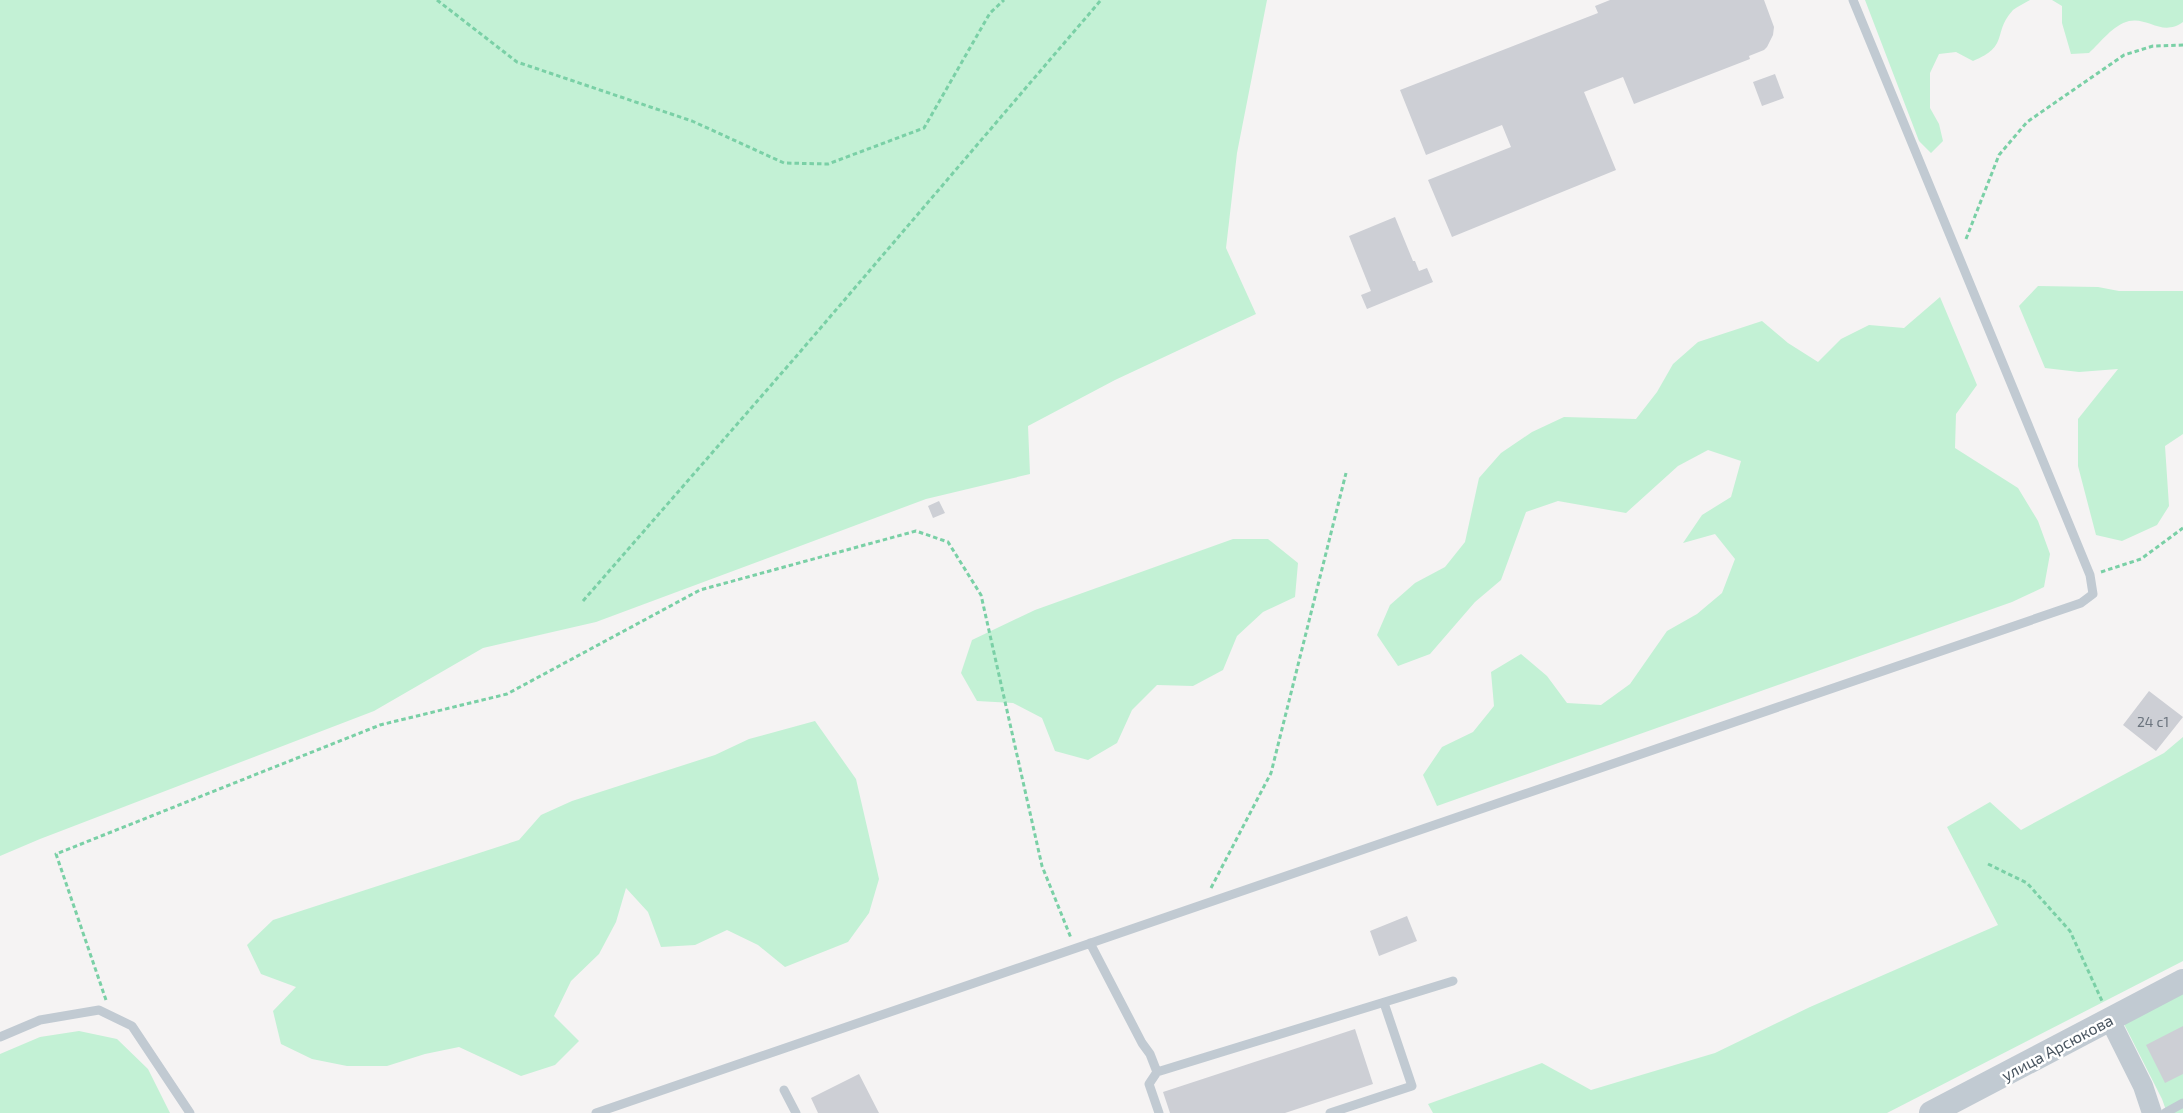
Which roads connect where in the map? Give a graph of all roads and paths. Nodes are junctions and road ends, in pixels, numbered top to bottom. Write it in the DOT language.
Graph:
graph roads {
  1 [pos="438,0"];
  2 [pos="1004,0"];
  3 [pos="1101,0"];
  4 [pos="1853,0"];
  5 [pos="2183,45"];
  6 [pos="1959,258"];
  7 [pos="1346,473"];
  8 [pos="2183,528"];
  9 [pos="2090,575"];
  10 [pos="583,601"];
  11 [pos="1988,864"];
  12 [pos="1202,904"];
  13 [pos="1090,943"];
  14 [pos="1075,948"];
  15 [pos="1453,981"];
  16 [pos="2183,981"];
  17 [pos="1384,1003"];
  18 [pos="111,1016"];
  19 [pos="2110,1020"];
  20 [pos="0,1037"];
  21 [pos="1157,1072"];
  22 [pos="784,1090"];
  23 [pos="2183,1103"];
  24 [pos="190,1113"];
  25 [pos="596,1113"];
  26 [pos="796,1113"];
  27 [pos="1159,1113"];
  28 [pos="1330,1113"];
  29 [pos="1931,1113"];
  30 [pos="2152,1113"];
  31 [pos="2165,1113"];
  1 -- 2 [label="path"];
  3 -- 10 [label="path"];
  4 -- 6 [label="lane"];
  5 -- 6 [label="path"];
  6 -- 9 [label="lane"];
  7 -- 12 [label="path"];
  8 -- 9 [label="path"];
  9 -- 12 [label="lane"];
  11 -- 19 [label="path"];
  12 -- 13 [label="lane"];
  13 -- 14 [label="lane"];
  13 -- 21 [label="lane"];
  14 -- 18 [label="path"];
  14 -- 25 [label="lane"];
  15 -- 17 [label="lane"];
  16 -- 19 [label="street, улица Арсюкова"];
  17 -- 21 [label="lane"];
  17 -- 28 [label="lane"];
  18 -- 20 [label="lane"];
  18 -- 24 [label="lane"];
  19 -- 29 [label="street, улица Арсюкова"];
  19 -- 30 [label="street"];
  21 -- 27 [label="lane"];
  22 -- 26 [label="lane"];
  23 -- 31 [label="lane"];
}
